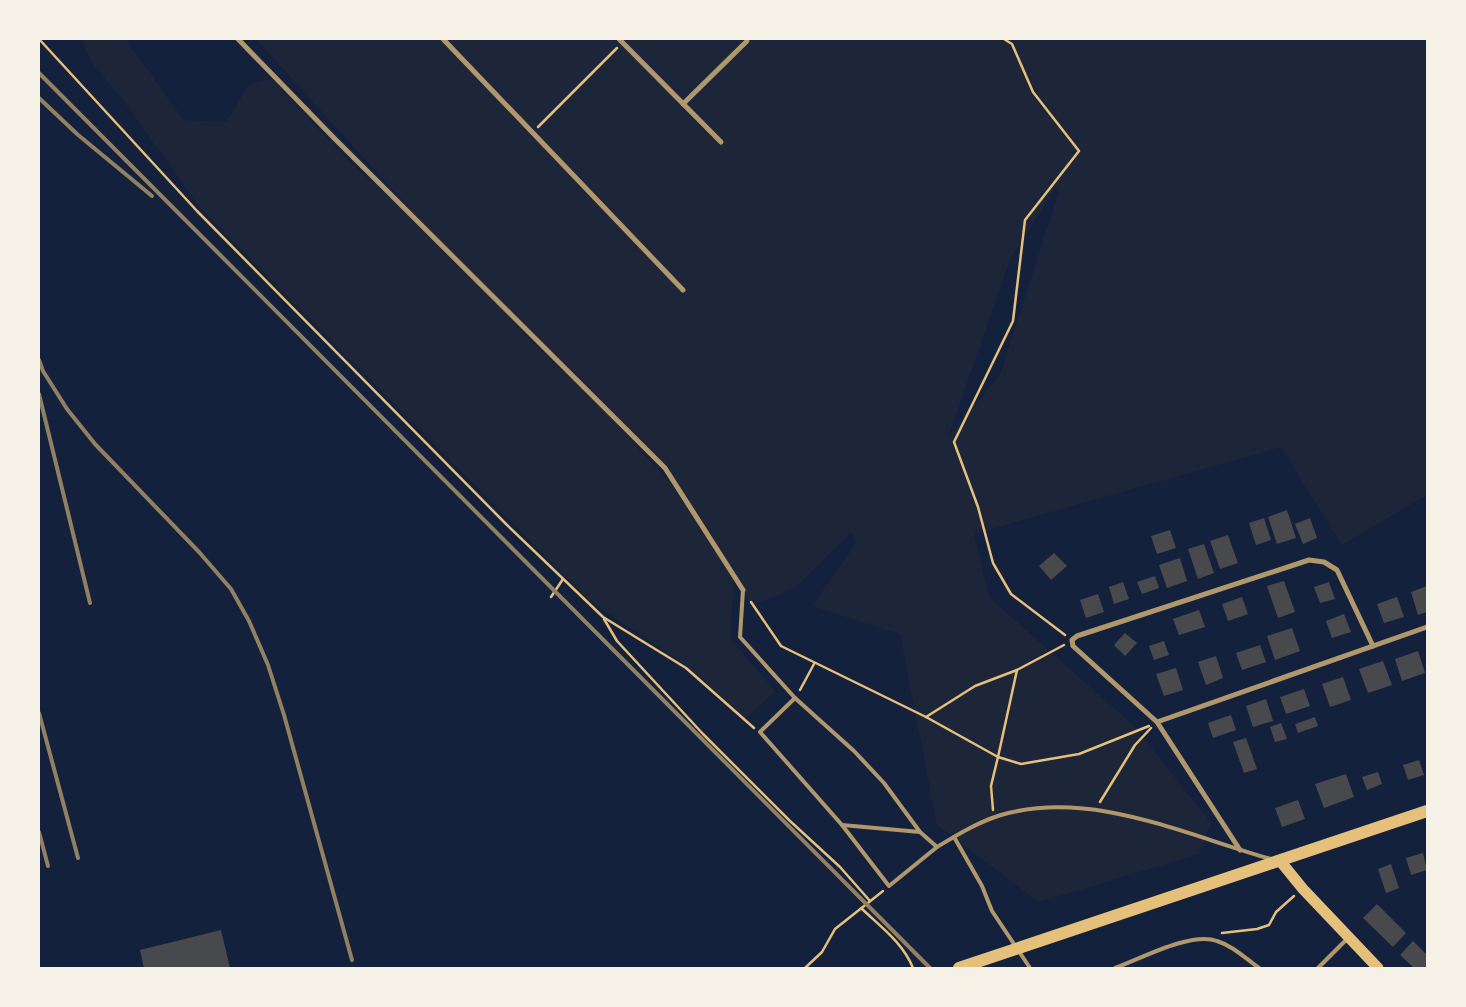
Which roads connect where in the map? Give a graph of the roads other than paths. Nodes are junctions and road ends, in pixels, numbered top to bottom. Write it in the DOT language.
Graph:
graph roads {
  1 [pos="238,39"];
  2 [pos="443,39"];
  3 [pos="621,41"];
  4 [pos="747,41"];
  5 [pos="683,104"];
  6 [pos="721,142"];
  7 [pos="683,290"];
  8 [pos="743,590"];
  9 [pos="1427,627"];
  10 [pos="1373,646"];
  11 [pos="795,698"];
  12 [pos="1157,722"];
  13 [pos="1427,811"];
  14 [pos="842,825"];
  15 [pos="920,832"];
  16 [pos="954,837"];
  17 [pos="937,847"];
  18 [pos="1240,850"];
  19 [pos="1281,862"];
  20 [pos="1349,938"];
  21 [pos="959,968"];
  22 [pos="1030,968"];
  23 [pos="1115,968"];
  24 [pos="1258,968"];
  25 [pos="1318,968"];
  26 [pos="1378,968"];
  1 -- 8 [label="street"];
  2 -- 7 [label="street"];
  3 -- 5 [label="street"];
  4 -- 5 [label="street"];
  5 -- 6 [label="street"];
  8 -- 11 [label="lane"];
  9 -- 10 [label="street"];
  10 -- 12 [label="street"];
  10 -- 12 [label="street"];
  11 -- 14 [label="lane"];
  11 -- 15 [label="lane"];
  12 -- 18 [label="street"];
  13 -- 19 [label="highway"];
  14 -- 15 [label="lane"];
  14 -- 17 [label="lane"];
  15 -- 17 [label="lane"];
  16 -- 17 [label="lane"];
  16 -- 18 [label="lane"];
  16 -- 22 [label="lane"];
  18 -- 19 [label="lane"];
  19 -- 20 [label="main road"];
  19 -- 21 [label="highway"];
  20 -- 25 [label="lane"];
  20 -- 26 [label="main road"];
  23 -- 24 [label="lane"];
}
